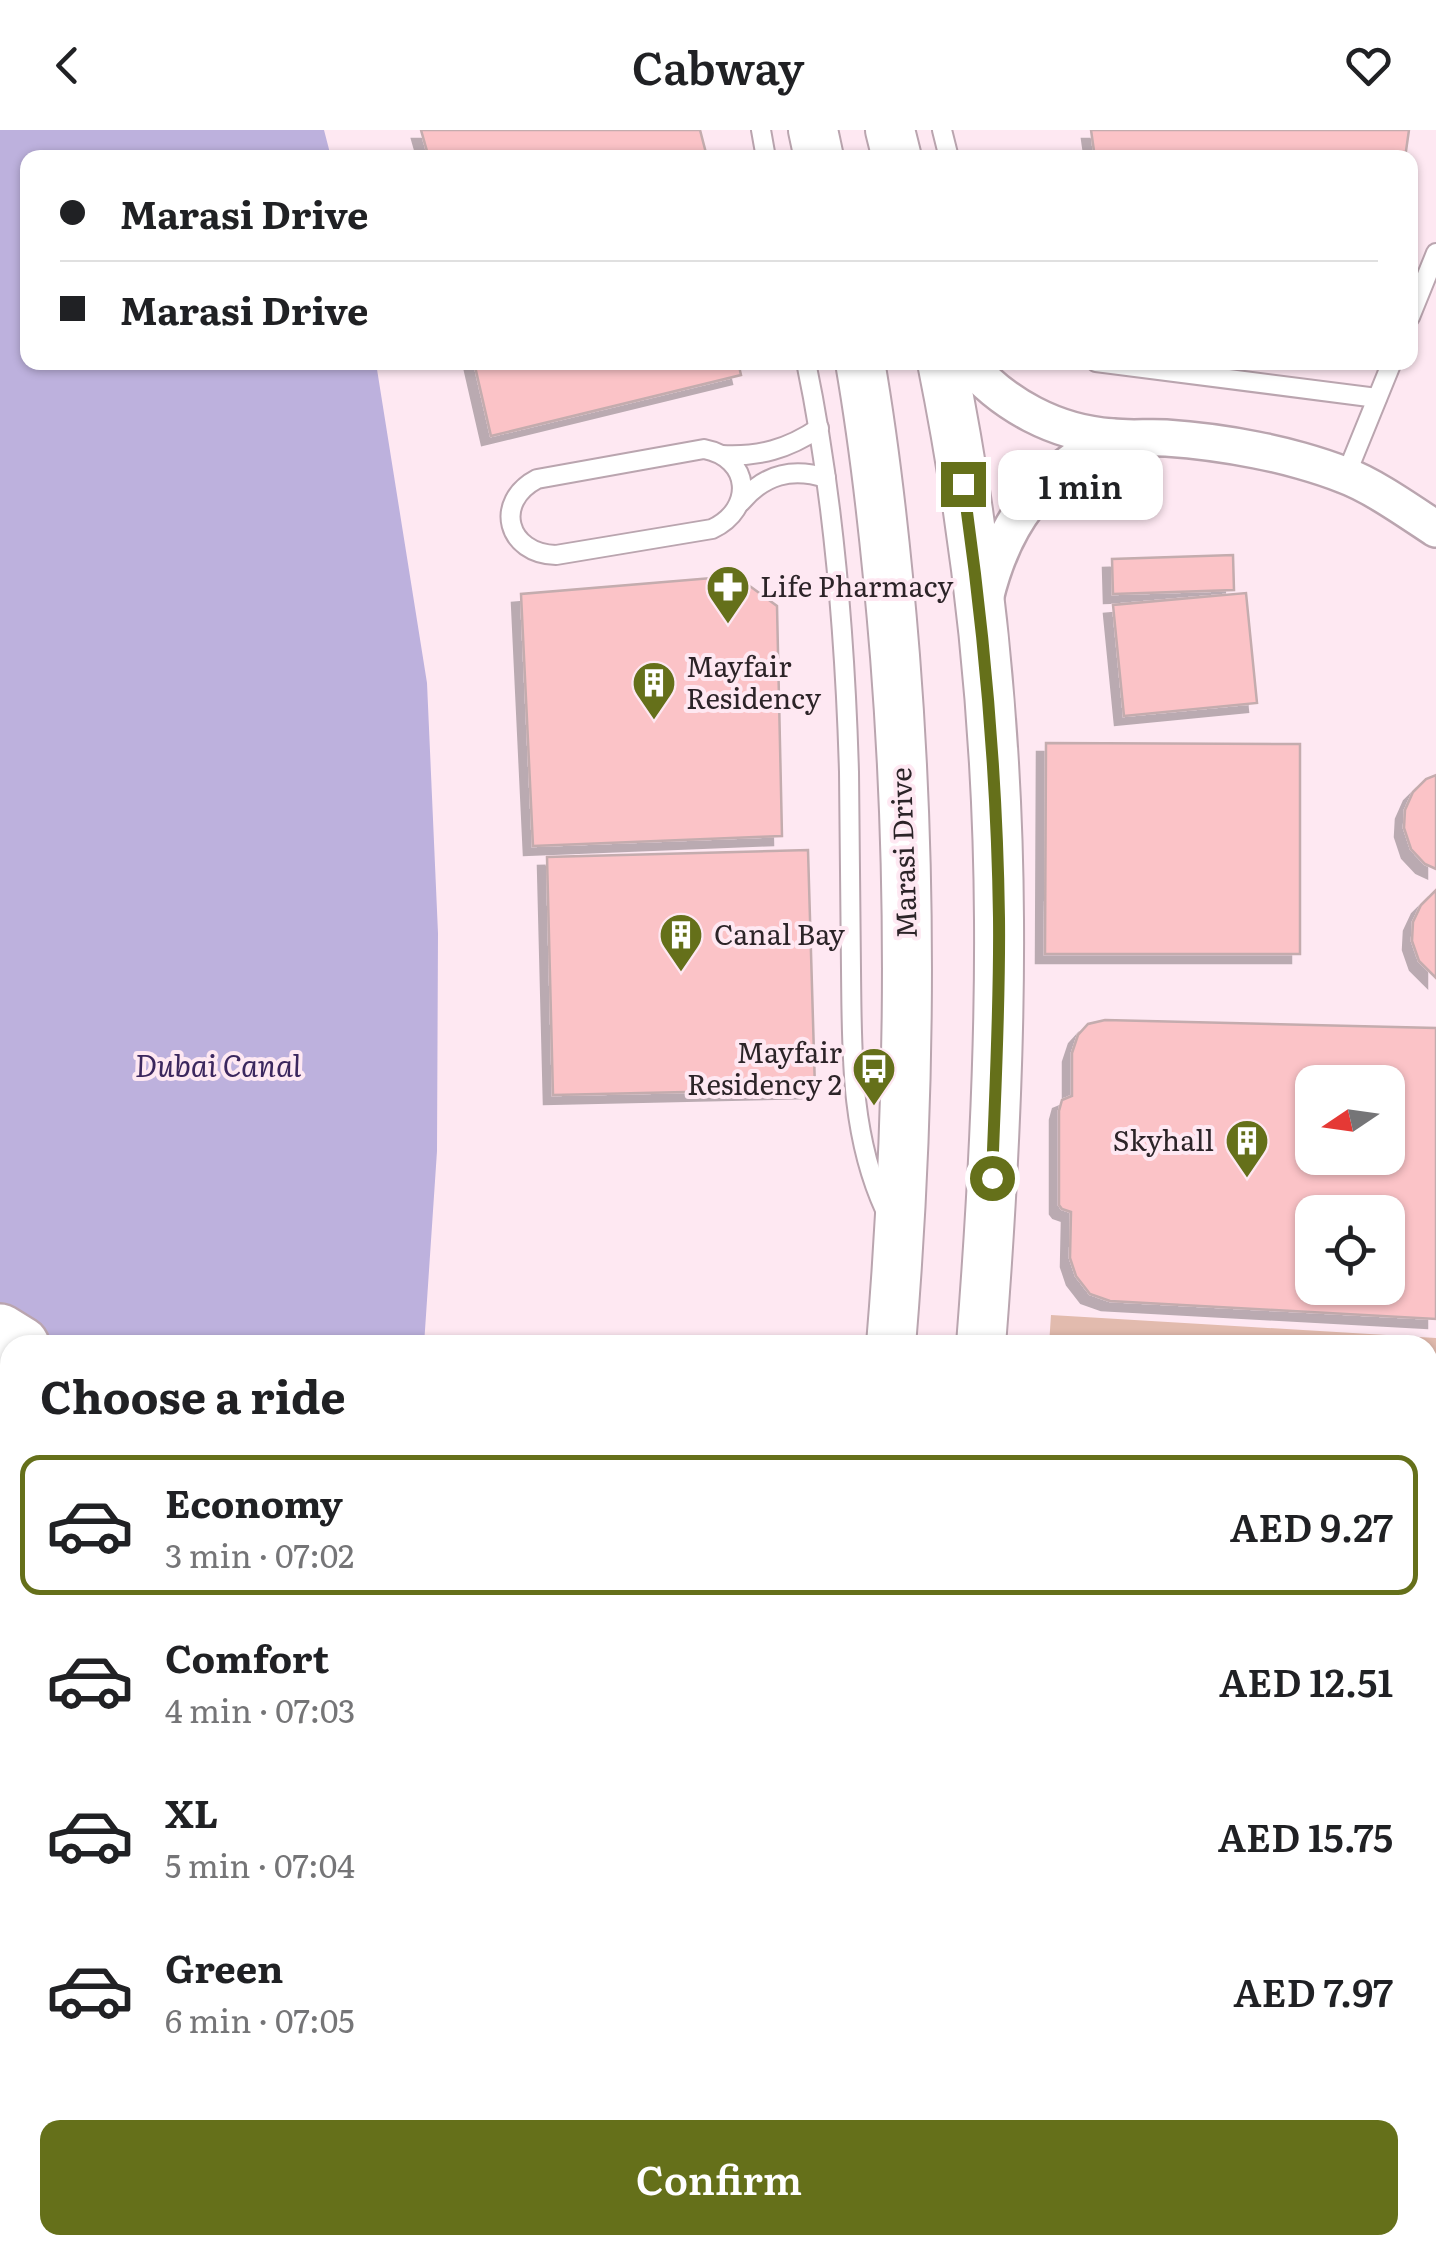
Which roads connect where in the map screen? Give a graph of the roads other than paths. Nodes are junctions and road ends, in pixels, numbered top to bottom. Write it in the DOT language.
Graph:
graph roads {
  1 [pos="1436,253"];
  2 [pos="1418,297"];
  3 [pos="808,370"];
  4 [pos="861,370"];
  5 [pos="943,370"];
  6 [pos="976,370"];
  7 [pos="1158,370"];
  8 [pos="1389,370"];
  9 [pos="1377,398"];
  10 [pos="820,428"];
  11 [pos="1112,438"];
  12 [pos="722,455"];
  13 [pos="1346,475"];
  14 [pos="826,478"];
  15 [pos="741,502"];
  16 [pos="1436,529"];
  17 [pos="981,630"];
  18 [pos="900,1243"];
  19 [pos="892,1335"];
  20 [pos="983,1335"];
  1 -- 2 [label="lane"];
  3 -- 10 [label="lane"];
  4 -- 18 [label="street, Marasi Drive"];
  5 -- 17 [label="street"];
  6 -- 11 [label="street"];
  7 -- 9 [label="lane"];
  8 -- 9 [label="lane"];
  9 -- 13 [label="lane"];
  10 -- 12 [label="lane"];
  10 -- 14 [label="lane"];
  11 -- 13 [label="street"];
  11 -- 17 [label="street"];
  12 -- 15 [label="lane"];
  12 -- 15 [label="lane"];
  13 -- 16 [label="street"];
  14 -- 15 [label="lane"];
  14 -- 18 [label="lane"];
  17 -- 20 [label="street"];
  18 -- 19 [label="street, Marasi Drive"];
}
